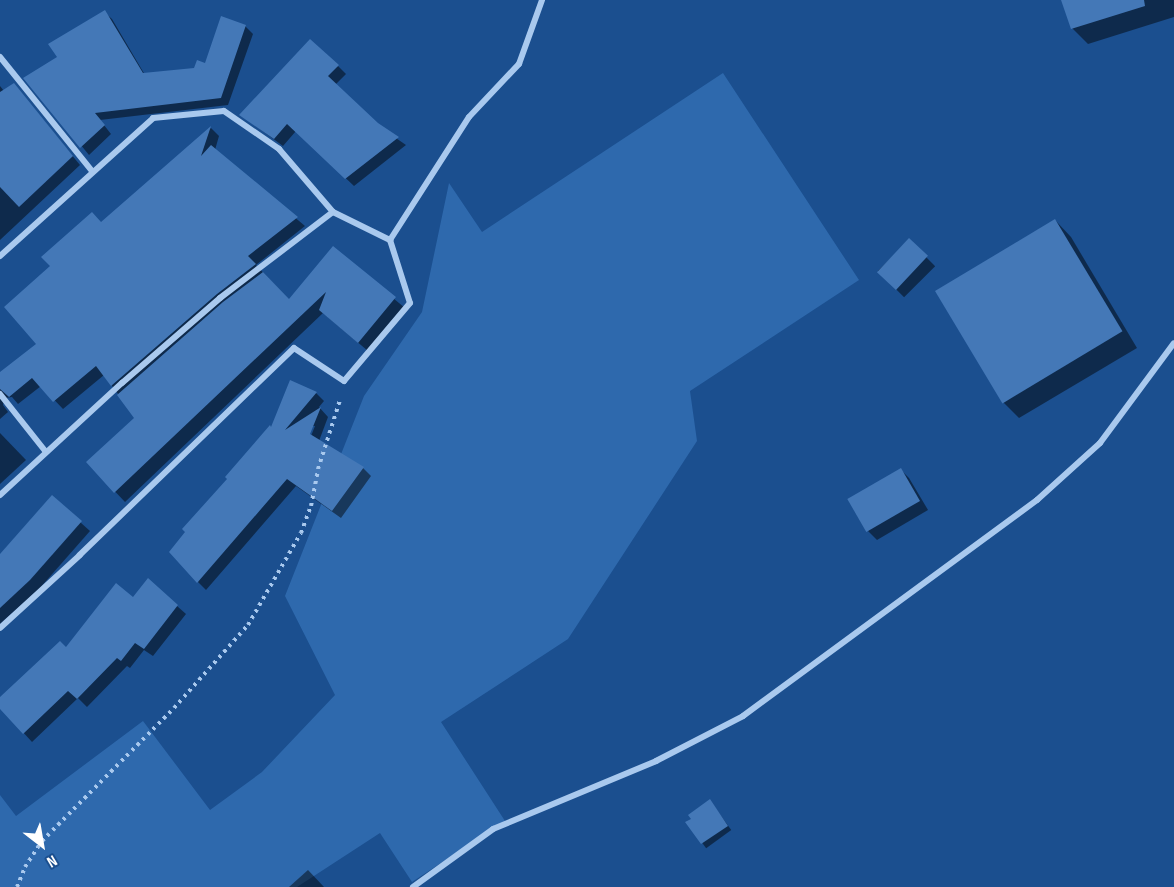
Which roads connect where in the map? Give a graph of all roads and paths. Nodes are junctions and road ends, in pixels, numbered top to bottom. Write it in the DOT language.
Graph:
graph roads {
  1 [pos="542,0"];
  2 [pos="0,57"];
  3 [pos="92,171"];
  4 [pos="333,212"];
  5 [pos="390,240"];
  6 [pos="0,256"];
  7 [pos="1174,343"];
  8 [pos="344,381"];
  9 [pos="0,394"];
  10 [pos="46,452"];
  11 [pos="0,495"];
  12 [pos="0,628"];
  13 [pos="17,887"];
  14 [pos="413,887"];
  1 -- 5 [label="street"];
  2 -- 3 [label="street"];
  3 -- 4 [label="street"];
  3 -- 6 [label="street"];
  4 -- 5 [label="street"];
  4 -- 10 [label="street"];
  5 -- 8 [label="street"];
  7 -- 14 [label="street"];
  8 -- 12 [label="street"];
  8 -- 13 [label="path"];
  9 -- 10 [label="street"];
  10 -- 11 [label="street"];
}
